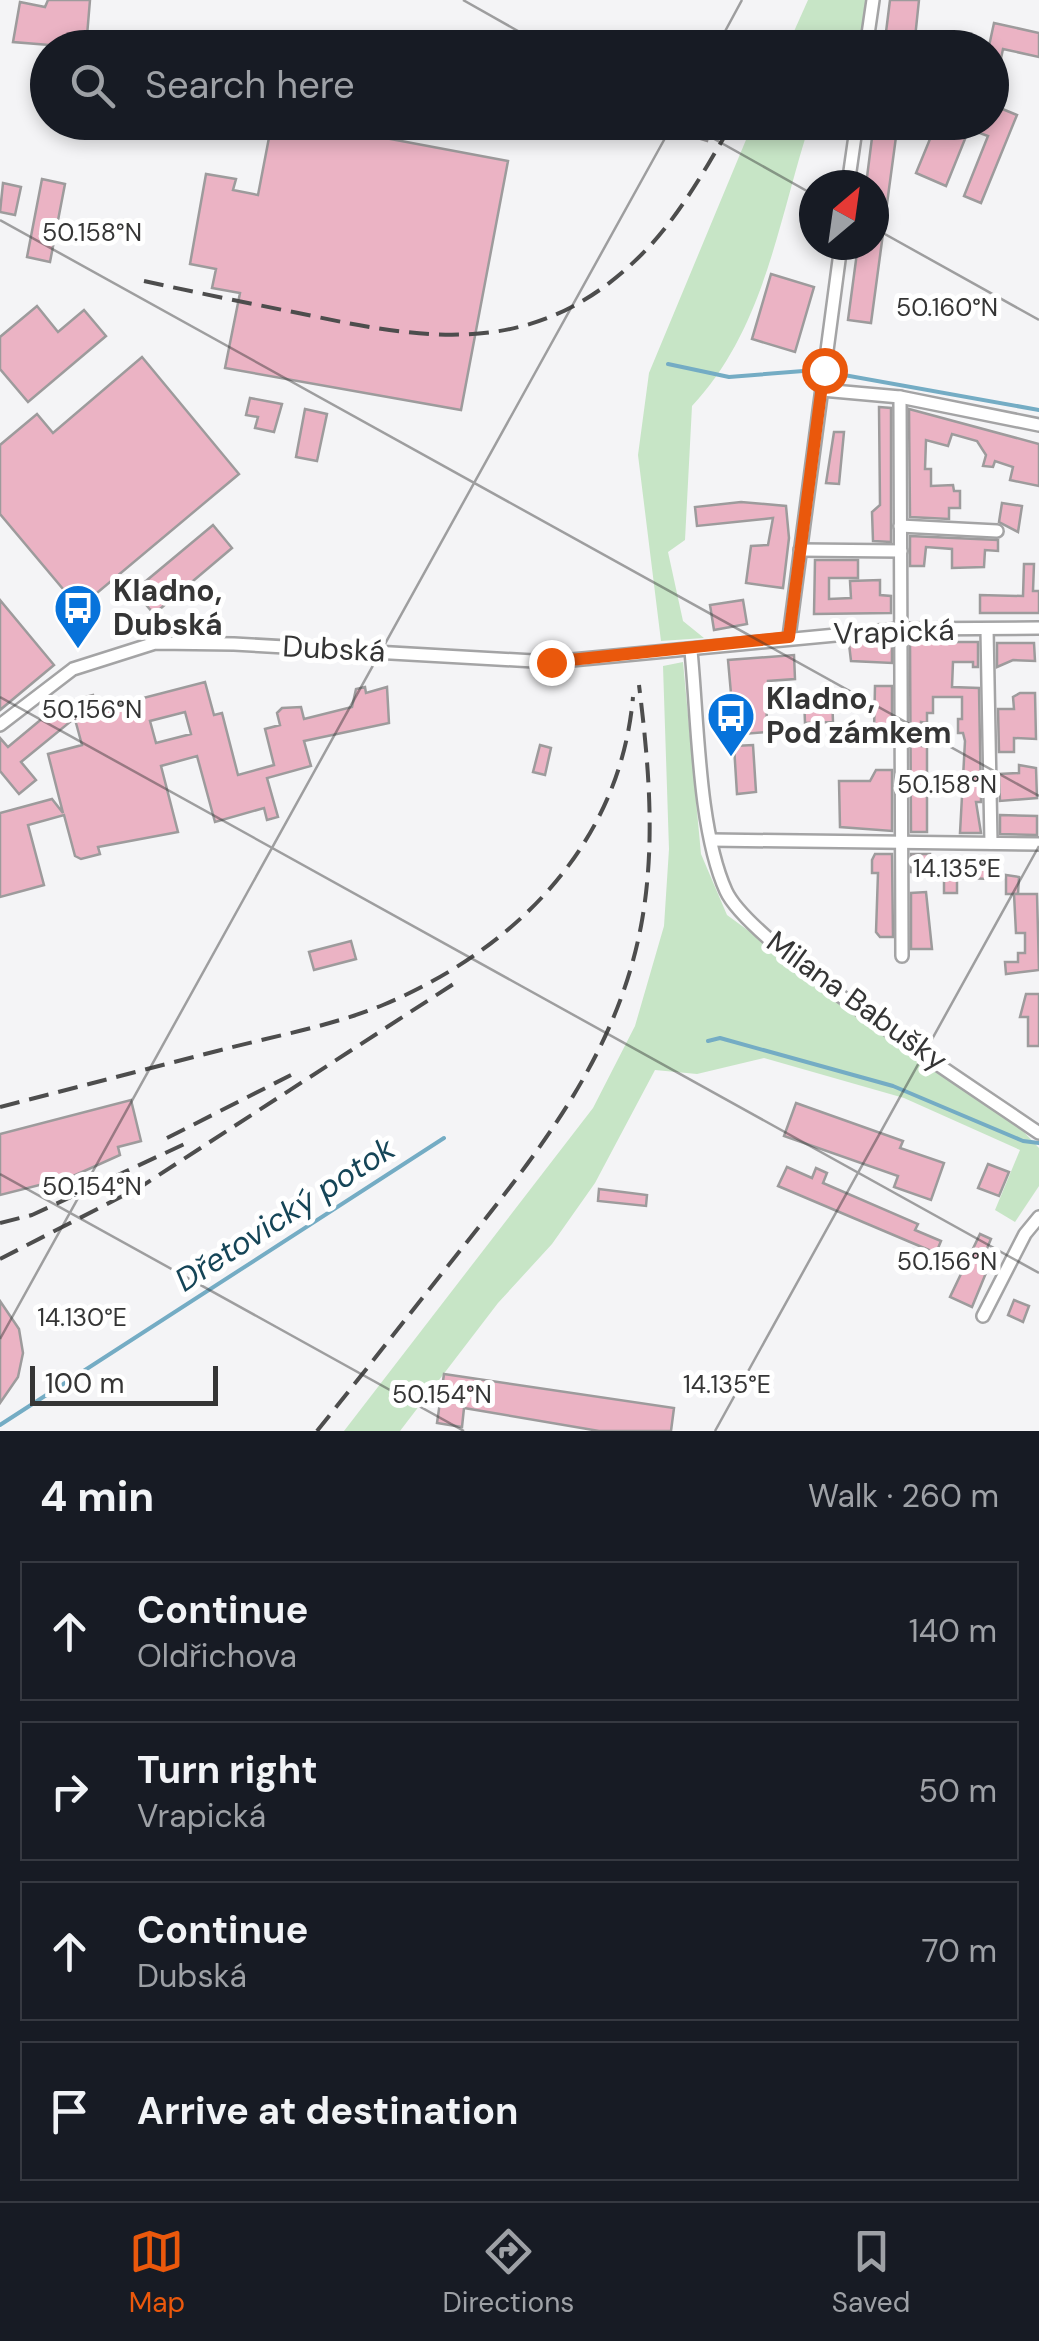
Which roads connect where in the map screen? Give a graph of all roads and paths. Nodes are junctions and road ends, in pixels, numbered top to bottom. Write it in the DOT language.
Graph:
graph roads {
  1 [pos="873,0"];
  2 [pos="869,30"];
  3 [pos="854,140"];
  4 [pos="850,170"];
  5 [pos="838,260"];
  6 [pos="822,390"];
  7 [pos="900,397"];
  8 [pos="1039,425"];
  9 [pos="900,526"];
  10 [pos="997,531"];
  11 [pos="800,550"];
  12 [pos="901,552"];
  13 [pos="1039,628"];
  14 [pos="900,629"];
  15 [pos="987,629"];
  16 [pos="789,637"];
  17 [pos="691,651"];
  18 [pos="0,725"];
  19 [pos="711,840"];
  20 [pos="902,842"];
  21 [pos="991,843"];
  22 [pos="1039,844"];
  23 [pos="902,956"];
  24 [pos="1039,1133"];
  25 [pos="1039,1217"];
  26 [pos="984,1316"];
  1 -- 2 [label="street"];
  3 -- 4 [label="street"];
  5 -- 6 [label="street"];
  6 -- 7 [label="street"];
  6 -- 11 [label="street"];
  7 -- 8 [label="street"];
  7 -- 9 [label="street"];
  9 -- 10 [label="street"];
  9 -- 12 [label="street"];
  11 -- 12 [label="street"];
  11 -- 16 [label="street"];
  12 -- 14 [label="street"];
  13 -- 15 [label="street, Vrapická"];
  14 -- 15 [label="street, Vrapická"];
  14 -- 16 [label="street, Vrapická"];
  14 -- 20 [label="street"];
  15 -- 21 [label="street"];
  16 -- 17 [label="street, Vrapická"];
  17 -- 18 [label="street, Dubská"];
  17 -- 19 [label="street, Milana Babušky"];
  19 -- 20 [label="street"];
  19 -- 24 [label="street, Milana Babušky"];
  20 -- 21 [label="street"];
  20 -- 23 [label="street"];
  21 -- 22 [label="street"];
  25 -- 26 [label="street"];
}
